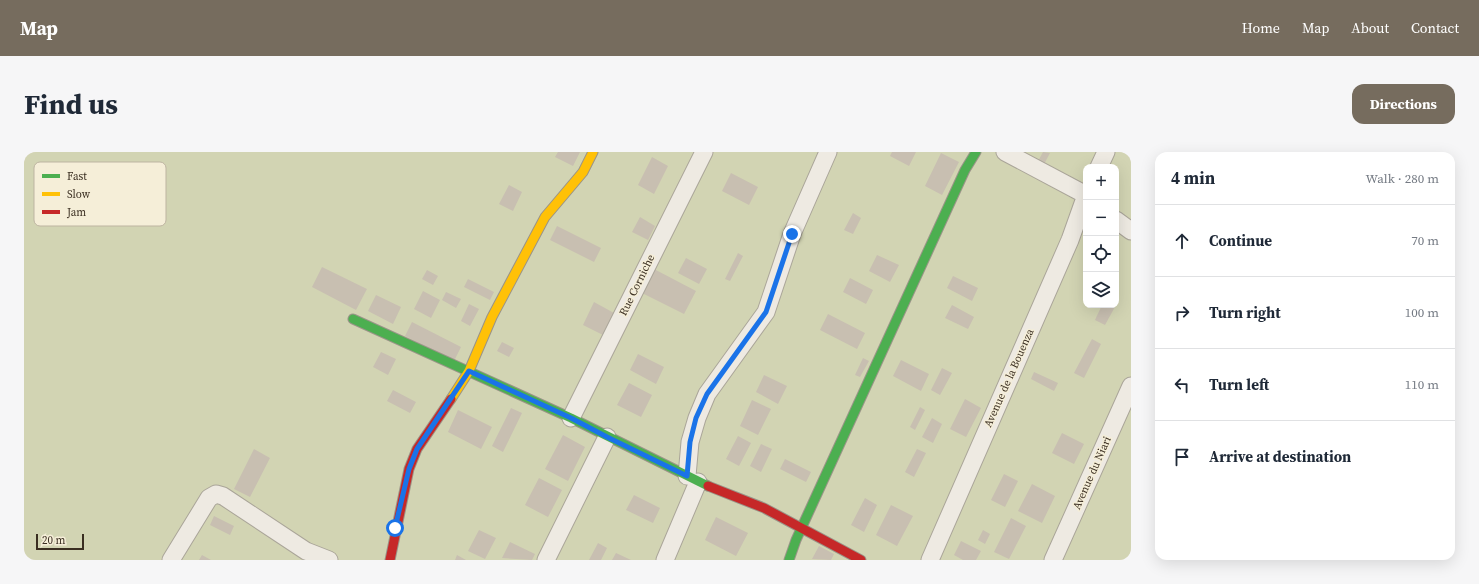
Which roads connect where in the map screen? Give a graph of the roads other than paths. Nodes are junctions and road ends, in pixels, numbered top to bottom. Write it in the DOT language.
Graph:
graph roads {
  1 [pos="593,152"];
  2 [pos="704,152"];
  3 [pos="828,152"];
  4 [pos="976,152"];
  5 [pos="1005,152"];
  6 [pos="1106,152"];
  7 [pos="1100,164"];
  8 [pos="1083,193"];
  9 [pos="1084,200"];
  10 [pos="1083,236"];
  11 [pos="1070,240"];
  12 [pos="353,319"];
  13 [pos="469,371"];
  14 [pos="1131,386"];
  15 [pos="571,418"];
  16 [pos="607,437"];
  17 [pos="693,479"];
  18 [pos="803,527"];
  19 [pos="301,555"];
  20 [pos="171,560"];
  21 [pos="329,560"];
  22 [pos="390,560"];
  23 [pos="546,560"];
  24 [pos="665,560"];
  25 [pos="789,560"];
  26 [pos="861,560"];
  27 [pos="930,560"];
  28 [pos="1053,560"];
  1 -- 13 [label="street"];
  2 -- 15 [label="street, Rue Corniche"];
  3 -- 17 [label="street"];
  4 -- 18 [label="street"];
  5 -- 8 [label="street"];
  6 -- 7 [label="street"];
  9 -- 11 [label="street, Avenue de la Bouenza"];
  10 -- 11 [label="street"];
  11 -- 27 [label="street, Avenue de la Bouenza"];
  12 -- 13 [label="street"];
  13 -- 15 [label="street"];
  13 -- 22 [label="street"];
  14 -- 28 [label="street, Avenue du Niari"];
  15 -- 16 [label="street"];
  16 -- 17 [label="street"];
  16 -- 23 [label="street"];
  17 -- 18 [label="street"];
  17 -- 24 [label="street"];
  18 -- 25 [label="street"];
  18 -- 26 [label="street"];
  19 -- 20 [label="street"];
  19 -- 21 [label="street"];
}
